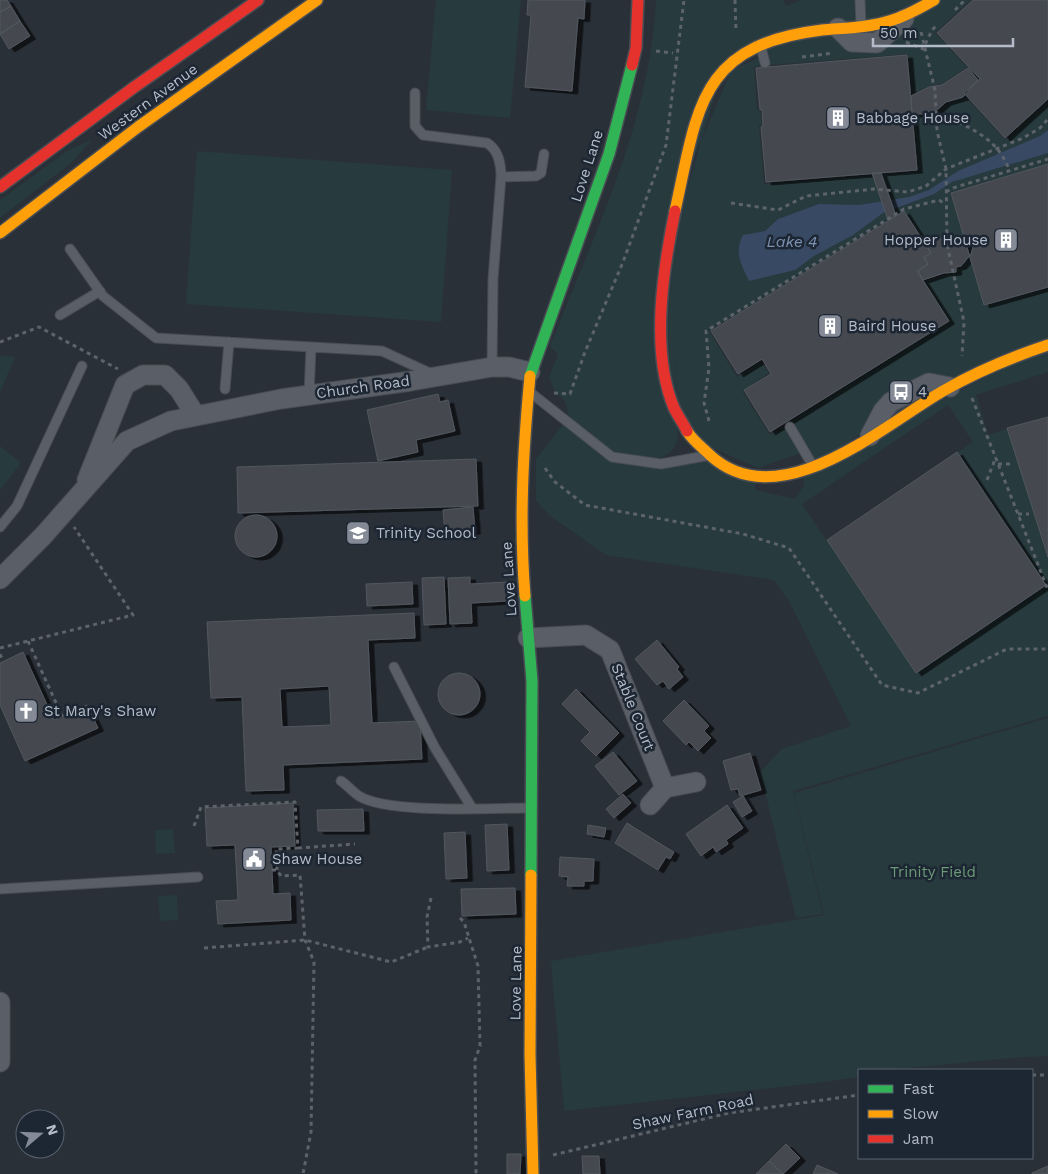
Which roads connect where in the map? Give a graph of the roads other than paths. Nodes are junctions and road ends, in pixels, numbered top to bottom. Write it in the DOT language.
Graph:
graph roads {
  1 [pos="258,0"];
  2 [pos="317,0"];
  3 [pos="638,0"];
  4 [pos="860,0"];
  5 [pos="934,0"];
  6 [pos="913,12"];
  7 [pos="861,25"];
  8 [pos="838,28"];
  9 [pos="760,44"];
  10 [pos="765,63"];
  11 [pos="415,93"];
  12 [pos="544,154"];
  13 [pos="501,177"];
  14 [pos="0,187"];
  15 [pos="0,232"];
  16 [pos="70,249"];
  17 [pos="100,291"];
  18 [pos="60,315"];
  19 [pos="229,342"];
  20 [pos="1048,345"];
  21 [pos="311,347"];
  22 [pos="82,366"];
  23 [pos="492,367"];
  24 [pos="530,372"];
  25 [pos="437,377"];
  26 [pos="950,387"];
  27 [pos="225,389"];
  28 [pos="528,391"];
  29 [pos="309,395"];
  30 [pos="196,416"];
  31 [pos="790,427"];
  32 [pos="870,436"];
  33 [pos="708,455"];
  34 [pos="814,468"];
  35 [pos="82,492"];
  36 [pos="0,527"];
  37 [pos="0,579"];
  38 [pos="528,638"];
  39 [pos="394,667"];
  40 [pos="341,781"];
  41 [pos="696,782"];
  42 [pos="665,788"];
  43 [pos="650,805"];
  44 [pos="472,808"];
  45 [pos="533,808"];
  46 [pos="198,877"];
  47 [pos="0,889"];
  48 [pos="0,1002"];
  49 [pos="0,1062"];
  50 [pos="533,1174"];
  1 -- 14 [label="main road, Western Avenue"];
  2 -- 15 [label="main road, Western Avenue"];
  3 -- 24 [label="main road, Love Lane"];
  4 -- 7 [label="lane"];
  5 -- 6 [label="main road"];
  6 -- 7 [label="main road"];
  6 -- 8 [label="street"];
  7 -- 8 [label="main road"];
  8 -- 9 [label="main road"];
  9 -- 10 [label="lane"];
  9 -- 33 [label="main road"];
  11 -- 13 [label="lane"];
  12 -- 13 [label="lane"];
  13 -- 23 [label="lane"];
  16 -- 17 [label="lane"];
  17 -- 18 [label="lane"];
  17 -- 19 [label="lane"];
  19 -- 21 [label="lane"];
  19 -- 27 [label="lane"];
  20 -- 26 [label="main road"];
  21 -- 25 [label="lane"];
  21 -- 29 [label="lane"];
  22 -- 36 [label="lane"];
  23 -- 24 [label="street, Church Road"];
  23 -- 25 [label="street, Church Road"];
  24 -- 28 [label="main road, Love Lane"];
  25 -- 29 [label="street, Church Road"];
  26 -- 32 [label="street"];
  28 -- 33 [label="lane"];
  28 -- 38 [label="main road, Love Lane"];
  29 -- 30 [label="street, Church Road"];
  30 -- 35 [label="street, Church Road"];
  30 -- 35 [label="street, Church Road"];
  31 -- 34 [label="lane"];
  32 -- 34 [label="main road"];
  33 -- 34 [label="main road"];
  35 -- 37 [label="street, Church Road"];
  38 -- 42 [label="street, Stable Court"];
  38 -- 45 [label="main road, Love Lane"];
  39 -- 44 [label="lane"];
  40 -- 44 [label="lane"];
  41 -- 42 [label="street"];
  42 -- 43 [label="street"];
  44 -- 45 [label="lane"];
  45 -- 50 [label="main road, Love Lane"];
  46 -- 47 [label="lane"];
  48 -- 49 [label="street"];
}
